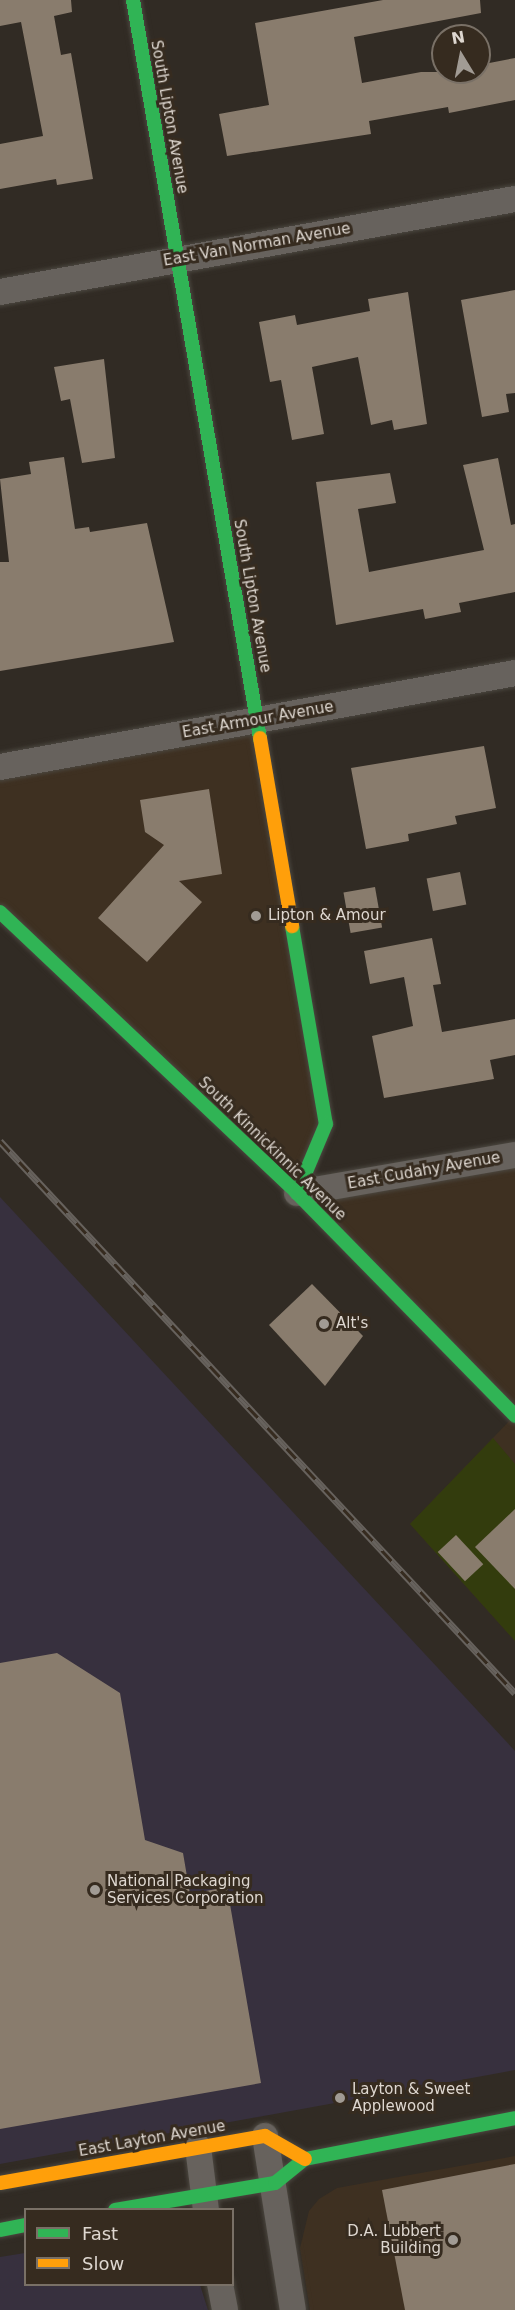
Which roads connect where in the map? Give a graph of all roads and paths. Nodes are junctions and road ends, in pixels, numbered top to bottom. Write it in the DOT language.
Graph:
graph roads {
  1 [pos="133,0"];
  2 [pos="515,199"];
  3 [pos="176,260"];
  4 [pos="0,292"];
  5 [pos="515,673"];
  6 [pos="257,720"];
  7 [pos="0,767"];
  8 [pos="0,912"];
  9 [pos="515,1155"];
  10 [pos="297,1193"];
  11 [pos="515,1416"];
  12 [pos="515,2118"];
  13 [pos="265,2136"];
  14 [pos="198,2147"];
  15 [pos="305,2159"];
  16 [pos="0,2183"];
  17 [pos="275,2183"];
  18 [pos="205,2202"];
  19 [pos="138,2208"];
  20 [pos="24,2225"];
  21 [pos="0,2230"];
  22 [pos="220,2286"];
  23 [pos="225,2310"];
  24 [pos="293,2310"];
  1 -- 3 [label="street, South Lipton Avenue"];
  2 -- 3 [label="street, East Van Norman Avenue"];
  3 -- 4 [label="street, East Van Norman Avenue"];
  3 -- 6 [label="street, South Lipton Avenue"];
  5 -- 6 [label="street, East Armour Avenue"];
  6 -- 7 [label="street, East Armour Avenue"];
  6 -- 10 [label="street, South Lipton Avenue"];
  8 -- 10 [label="street, South Kinnickinnic Avenue"];
  9 -- 10 [label="street, East Cudahy Avenue"];
  10 -- 11 [label="street, South Kinnickinnic Avenue"];
  12 -- 15 [label="street"];
  13 -- 14 [label="street, East Layton Avenue"];
  13 -- 15 [label="street"];
  13 -- 17 [label="street"];
  14 -- 16 [label="street, East Layton Avenue"];
  14 -- 18 [label="street"];
  15 -- 17 [label="street"];
  17 -- 18 [label="street"];
  17 -- 24 [label="street"];
  18 -- 19 [label="street"];
  20 -- 21 [label="street"];
  22 -- 23 [label="street"];
}
